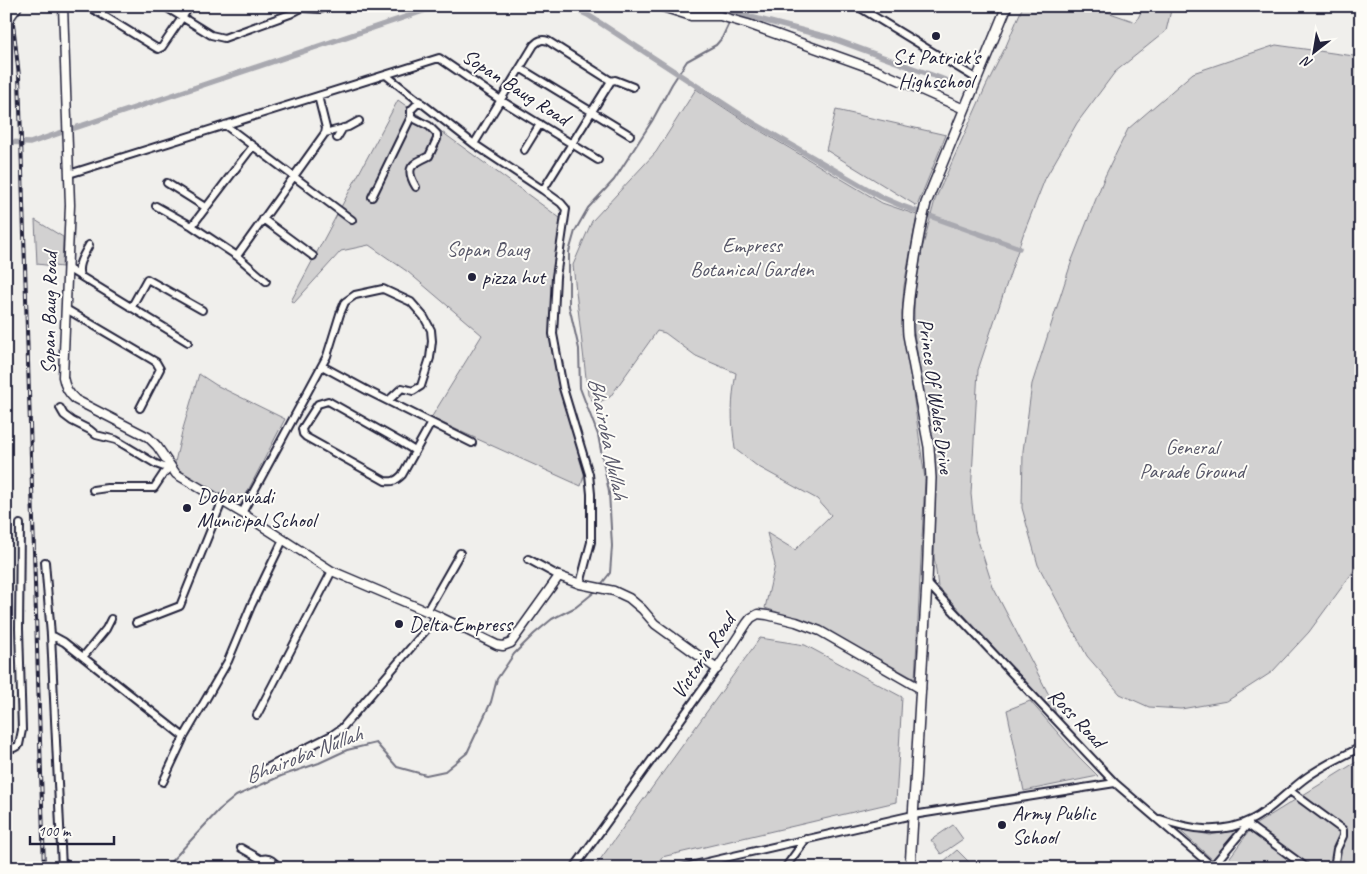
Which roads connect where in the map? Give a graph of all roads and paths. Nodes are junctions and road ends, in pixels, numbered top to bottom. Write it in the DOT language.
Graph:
graph roads {
  1 [pos="18,6"];
  2 [pos="63,6"];
  3 [pos="88,6"];
  4 [pos="164,6"];
  5 [pos="190,6"];
  6 [pos="330,6"];
  7 [pos="659,6"];
  8 [pos="857,6"];
  9 [pos="1006,6"];
  10 [pos="305,7"];
  11 [pos="182,18"];
  12 [pos="6,22"];
  13 [pos="520,68"];
  14 [pos="387,76"];
  15 [pos="977,79"];
  16 [pos="611,81"];
  17 [pos="633,87"];
  18 [pos="318,96"];
  19 [pos="502,100"];
  20 [pos="420,102"];
  21 [pos="964,109"];
  22 [pos="593,112"];
  23 [pos="411,116"];
  24 [pos="359,121"];
  25 [pos="540,124"];
  26 [pos="225,125"];
  27 [pos="343,128"];
  28 [pos="325,133"];
  29 [pos="630,135"];
  30 [pos="337,138"];
  31 [pos="474,144"];
  32 [pos="572,144"];
  33 [pos="253,146"];
  34 [pos="524,150"];
  35 [pos="598,160"];
  36 [pos="69,174"];
  37 [pos="295,177"];
  38 [pos="167,183"];
  39 [pos="416,187"];
  40 [pos="543,190"];
  41 [pos="372,197"];
  42 [pos="156,206"];
  43 [pos="205,207"];
  44 [pos="263,219"];
  45 [pos="352,220"];
  46 [pos="192,226"];
  47 [pos="88,245"];
  48 [pos="237,256"];
  49 [pos="313,256"];
  50 [pos="67,268"];
  51 [pos="80,276"];
  52 [pos="266,281"];
  53 [pos="131,308"];
  54 [pos="66,309"];
  55 [pos="202,310"];
  56 [pos="188,342"];
  57 [pos="322,366"];
  58 [pos="388,401"];
  59 [pos="60,408"];
  60 [pos="140,408"];
  61 [pos="298,410"];
  62 [pos="309,417"];
  63 [pos="431,423"];
  64 [pos="472,443"];
  65 [pos="415,451"];
  66 [pos="170,470"];
  67 [pos="93,490"];
  68 [pos="222,502"];
  69 [pos="242,513"];
  70 [pos="20,524"];
  71 [pos="282,540"];
  72 [pos="460,553"];
  73 [pos="528,559"];
  74 [pos="45,562"];
  75 [pos="332,571"];
  76 [pos="559,576"];
  77 [pos="927,583"];
  78 [pos="584,585"];
  79 [pos="428,611"];
  80 [pos="438,616"];
  81 [pos="111,619"];
  82 [pos="136,624"];
  83 [pos="51,635"];
  84 [pos="83,657"];
  85 [pos="718,669"];
  86 [pos="921,689"];
  87 [pos="257,714"];
  88 [pos="184,737"];
  89 [pos="6,747"];
  90 [pos="1361,747"];
  91 [pos="255,774"];
  92 [pos="163,782"];
  93 [pos="1116,783"];
  94 [pos="1290,791"];
  95 [pos="913,815"];
  96 [pos="1157,818"];
  97 [pos="1254,819"];
  98 [pos="1248,825"];
  99 [pos="806,839"];
  100 [pos="241,848"];
  101 [pos="262,860"];
  102 [pos="62,865"];
  103 [pos="1212,867"];
  104 [pos="71,868"];
  105 [pos="256,868"];
  106 [pos="279,868"];
  107 [pos="574,868"];
  108 [pos="681,868"];
  109 [pos="785,868"];
  110 [pos="910,868"];
  111 [pos="1307,868"];
  112 [pos="1334,868"];
  1 -- 12 [label="street, bridge"];
  2 -- 36 [label="street, Sopan Baug Road"];
  3 -- 11 [label="street"];
  4 -- 11 [label="street"];
  5 -- 11 [label="street"];
  6 -- 10 [label="street"];
  7 -- 21 [label="street"];
  8 -- 15 [label="street"];
  9 -- 15 [label="main road, Prince Of Wales Drive"];
  10 -- 11 [label="street"];
  13 -- 16 [label="street"];
  13 -- 19 [label="street"];
  13 -- 22 [label="street"];
  14 -- 18 [label="street, Sopan Baug Road"];
  14 -- 19 [label="street, Sopan Baug Road"];
  14 -- 20 [label="street"];
  15 -- 21 [label="main road, Prince Of Wales Drive"];
  16 -- 17 [label="street"];
  16 -- 22 [label="street"];
  18 -- 26 [label="street, Sopan Baug Road"];
  18 -- 28 [label="street"];
  19 -- 25 [label="street, Sopan Baug Road"];
  19 -- 31 [label="street"];
  20 -- 23 [label="street"];
  20 -- 31 [label="street"];
  21 -- 77 [label="main road, Prince Of Wales Drive"];
  22 -- 29 [label="street"];
  22 -- 32 [label="street"];
  23 -- 39 [label="street"];
  23 -- 41 [label="street"];
  24 -- 27 [label="street"];
  25 -- 32 [label="street, Sopan Baug Road"];
  25 -- 34 [label="street"];
  26 -- 33 [label="street"];
  26 -- 36 [label="street, Sopan Baug Road"];
  27 -- 28 [label="street"];
  27 -- 30 [label="street"];
  28 -- 37 [label="street"];
  31 -- 40 [label="street"];
  32 -- 35 [label="street, Sopan Baug Road"];
  32 -- 40 [label="street"];
  33 -- 37 [label="street"];
  33 -- 43 [label="street"];
  36 -- 50 [label="street, Sopan Baug Road"];
  37 -- 44 [label="street"];
  37 -- 45 [label="street"];
  38 -- 43 [label="street"];
  40 -- 78 [label="street"];
  42 -- 46 [label="street"];
  43 -- 46 [label="street"];
  44 -- 48 [label="street"];
  44 -- 49 [label="street"];
  46 -- 48 [label="street"];
  47 -- 51 [label="street"];
  48 -- 52 [label="street"];
  50 -- 51 [label="street"];
  50 -- 54 [label="street, Sopan Baug Road"];
  51 -- 53 [label="street"];
  53 -- 55 [label="street"];
  53 -- 56 [label="street"];
  54 -- 60 [label="street"];
  54 -- 66 [label="street, Sopan Baug Road"];
  57 -- 58 [label="street"];
  57 -- 58 [label="street"];
  57 -- 61 [label="street"];
  58 -- 63 [label="street"];
  59 -- 66 [label="street"];
  61 -- 62 [label="street"];
  61 -- 69 [label="street"];
  62 -- 65 [label="street"];
  62 -- 65 [label="street"];
  63 -- 64 [label="street"];
  63 -- 65 [label="street"];
  66 -- 67 [label="street"];
  66 -- 68 [label="street, Sopan Baug Road"];
  68 -- 69 [label="street, Sopan Baug Road"];
  68 -- 82 [label="street"];
  69 -- 71 [label="street, Sopan Baug Road"];
  70 -- 89 [label="street"];
  71 -- 75 [label="street, Sopan Baug Road"];
  71 -- 88 [label="street"];
  72 -- 79 [label="street"];
  73 -- 76 [label="street"];
  74 -- 83 [label="street"];
  75 -- 79 [label="street, Sopan Baug Road"];
  75 -- 87 [label="street"];
  76 -- 78 [label="street"];
  76 -- 80 [label="street, Sopan Baug Road"];
  77 -- 86 [label="main road, Prince Of Wales Drive"];
  77 -- 93 [label="street, Ross Road"];
  78 -- 85 [label="street"];
  79 -- 80 [label="street, Sopan Baug Road"];
  80 -- 91 [label="street"];
  81 -- 84 [label="street"];
  83 -- 84 [label="street"];
  83 -- 102 [label="street"];
  84 -- 88 [label="street"];
  85 -- 86 [label="street, Victoria Road"];
  85 -- 107 [label="street, Victoria Road"];
  86 -- 95 [label="main road, Prince Of Wales Drive"];
  88 -- 92 [label="street"];
  90 -- 94 [label="street"];
  93 -- 95 [label="street"];
  93 -- 96 [label="street, Ross Road"];
  94 -- 97 [label="street"];
  94 -- 112 [label="street"];
  95 -- 99 [label="street"];
  95 -- 110 [label="main road, Prince Of Wales Drive"];
  96 -- 97 [label="street"];
  96 -- 103 [label="street, Ross Road"];
  97 -- 98 [label="street"];
  98 -- 103 [label="street"];
  98 -- 111 [label="street"];
  99 -- 108 [label="street"];
  99 -- 109 [label="street"];
  100 -- 101 [label="street"];
  101 -- 105 [label="street"];
  101 -- 106 [label="street"];
  102 -- 104 [label="street"];
}
